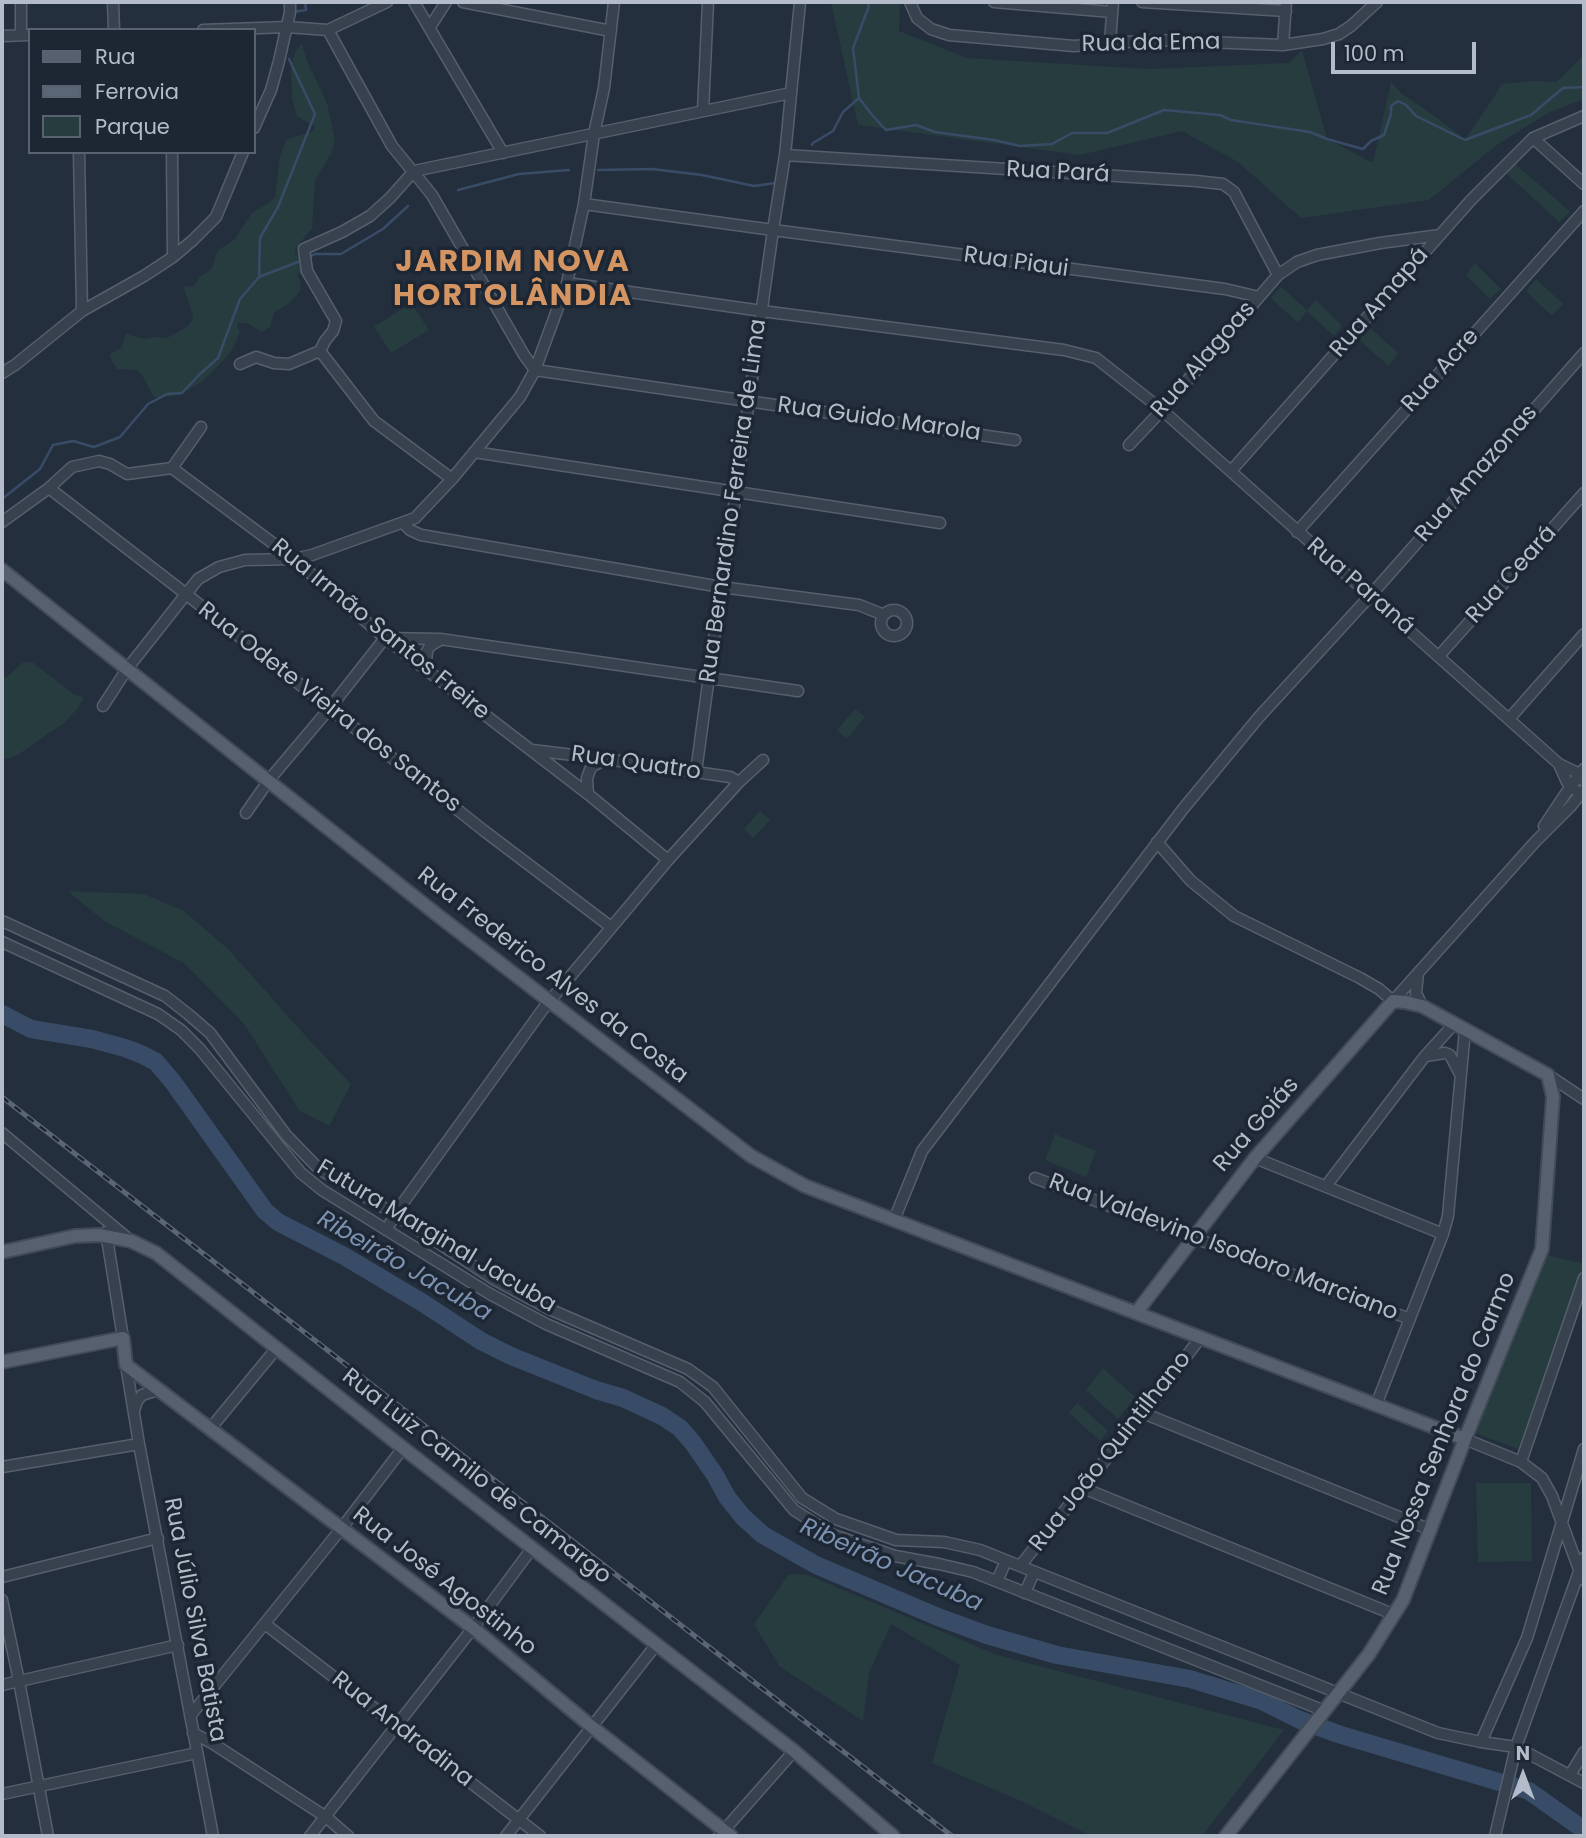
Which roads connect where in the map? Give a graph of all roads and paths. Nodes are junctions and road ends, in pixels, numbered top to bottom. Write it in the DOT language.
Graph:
graph roads {
  1 [pos="21,2"];
  2 [pos="113,2"];
  3 [pos="290,2"];
  4 [pos="387,2"];
  5 [pos="414,2"];
  6 [pos="446,2"];
  7 [pos="463,2"];
  8 [pos="614,2"];
  9 [pos="708,2"];
  10 [pos="800,2"];
  11 [pos="910,2"];
  12 [pos="994,2"];
  13 [pos="1142,2"];
  14 [pos="1375,2"];
  15 [pos="1113,7"];
  16 [pos="1286,7"];
  17 [pos="287,27"];
  18 [pos="430,27"];
  19 [pos="114,28"];
  20 [pos="256,28"];
  21 [pos="327,30"];
  22 [pos="611,31"];
  23 [pos="26,35"];
  24 [pos="2,36"];
  25 [pos="1111,42"];
  26 [pos="1283,45"];
  27 [pos="791,93"];
  28 [pos="703,111"];
  29 [pos="1584,116"];
  30 [pos="256,124"];
  31 [pos="594,134"];
  32 [pos="1533,138"];
  33 [pos="503,153"];
  34 [pos="79,154"];
  35 [pos="172,154"];
  36 [pos="242,154"];
  37 [pos="785,155"];
  38 [pos="414,172"];
  39 [pos="1584,184"];
  40 [pos="584,204"];
  41 [pos="1584,211"];
  42 [pos="773,230"];
  43 [pos="1440,235"];
  44 [pos="173,257"];
  45 [pos="1278,275"];
  46 [pos="567,283"];
  47 [pos="1259,297"];
  48 [pos="82,311"];
  49 [pos="762,311"];
  50 [pos="320,351"];
  51 [pos="1584,353"];
  52 [pos="240,363"];
  53 [pos="535,370"];
  54 [pos="2,373"];
  55 [pos="749,402"];
  56 [pos="1162,410"];
  57 [pos="201,427"];
  58 [pos="1015,440"];
  59 [pos="1129,445"];
  60 [pos="474,452"];
  61 [pos="172,468"];
  62 [pos="1231,471"];
  63 [pos="452,479"];
  64 [pos="49,488"];
  65 [pos="736,493"];
  66 [pos="1584,493"];
  67 [pos="2,522"];
  68 [pos="403,523"];
  69 [pos="940,523"];
  70 [pos="1297,532"];
  71 [pos="294,559"];
  72 [pos="2,570"];
  73 [pos="721,587"];
  74 [pos="186,594"];
  75 [pos="1370,596"];
  76 [pos="884,615"];
  77 [pos="1584,634"];
  78 [pos="385,638"];
  79 [pos="440,639"];
  80 [pos="1439,656"];
  81 [pos="127,669"];
  82 [pos="429,671"];
  83 [pos="709,679"];
  84 [pos="798,691"];
  85 [pos="103,706"];
  86 [pos="329,709"];
  87 [pos="1509,719"];
  88 [pos="531,750"];
  89 [pos="606,759"];
  90 [pos="763,760"];
  91 [pos="1559,764"];
  92 [pos="696,772"];
  93 [pos="269,780"];
  94 [pos="1583,781"];
  95 [pos="739,782"];
  96 [pos="1570,787"];
  97 [pos="588,794"];
  98 [pos="246,813"];
  99 [pos="1157,842"];
  100 [pos="1535,842"];
  101 [pos="668,860"];
  102 [pos="2,921"];
  103 [pos="611,927"];
  104 [pos="2,942"];
  105 [pos="1418,972"];
  106 [pos="549,1001"];
  107 [pos="1393,1001"];
  108 [pos="1422,1006"];
  109 [pos="1459,1027"];
  110 [pos="1425,1056"];
  111 [pos="1460,1075"];
  112 [pos="1548,1075"];
  113 [pos="1584,1099"];
  114 [pos="2,1133"];
  115 [pos="1255,1158"];
  116 [pos="1035,1178"];
  117 [pos="1326,1186"];
  118 [pos="396,1214"];
  119 [pos="103,1218"];
  120 [pos="894,1220"];
  121 [pos="386,1230"];
  122 [pos="1443,1234"];
  123 [pos="107,1236"];
  124 [pos="1195,1237"];
  125 [pos="131,1241"];
  126 [pos="2,1252"];
  127 [pos="1584,1278"];
  128 [pos="1136,1313"];
  129 [pos="1410,1319"];
  130 [pos="1201,1337"];
  131 [pos="123,1338"];
  132 [pos="276,1349"];
  133 [pos="2,1362"];
  134 [pos="127,1365"];
  135 [pos="158,1390"];
  136 [pos="1376,1405"];
  137 [pos="133,1411"];
  138 [pos="1143,1413"];
  139 [pos="210,1429"];
  140 [pos="1445,1431"];
  141 [pos="1465,1439"];
  142 [pos="139,1444"];
  143 [pos="403,1448"];
  144 [pos="1584,1449"];
  145 [pos="1457,1459"];
  146 [pos="1521,1462"];
  147 [pos="2,1467"];
  148 [pos="1083,1488"];
  149 [pos="1562,1523"];
  150 [pos="341,1529"];
  151 [pos="1431,1530"];
  152 [pos="158,1538"];
  153 [pos="533,1547"];
  154 [pos="1584,1558"];
  155 [pos="1006,1561"];
  156 [pos="1020,1566"];
  157 [pos="1034,1572"];
  158 [pos="1582,1576"];
  159 [pos="2,1577"];
  160 [pos="997,1581"];
  161 [pos="1025,1592"];
  162 [pos="2,1600"];
  163 [pos="1395,1615"];
  164 [pos="265,1624"];
  165 [pos="473,1628"];
  166 [pos="656,1645"];
  167 [pos="178,1646"];
  168 [pos="19,1681"];
  169 [pos="2,1685"];
  170 [pos="1339,1693"];
  171 [pos="1323,1715"];
  172 [pos="190,1716"];
  173 [pos="396,1727"];
  174 [pos="592,1727"];
  175 [pos="193,1733"];
  176 [pos="1481,1742"];
  177 [pos="1516,1747"];
  178 [pos="794,1751"];
  179 [pos="1584,1752"];
  180 [pos="197,1753"];
  181 [pos="1570,1775"];
  182 [pos="1584,1783"];
  183 [pos="39,1786"];
  184 [pos="2,1794"];
  185 [pos="326,1817"];
  186 [pos="519,1820"];
  187 [pos="725,1834"];
  188 [pos="1225,1835"];
  189 [pos="48,1836"];
  190 [pos="213,1836"];
  191 [pos="310,1836"];
  192 [pos="348,1836"];
  193 [pos="506,1836"];
  194 [pos="540,1836"];
  195 [pos="893,1836"];
  196 [pos="1495,1836"];
  1 -- 23 [label="street"];
  2 -- 19 [label="street"];
  3 -- 17 [label="street"];
  4 -- 21 [label="street"];
  5 -- 18 [label="street"];
  6 -- 18 [label="street"];
  7 -- 22 [label="street"];
  8 -- 22 [label="street"];
  9 -- 28 [label="street"];
  10 -- 27 [label="street, Rua Bernardino Ferreira de Lima"];
  11 -- 25 [label="street, Rua da Ema"];
  12 -- 15 [label="street"];
  13 -- 16 [label="street"];
  14 -- 26 [label="street, Rua da Ema"];
  15 -- 25 [label="street"];
  16 -- 26 [label="street"];
  17 -- 20 [label="street"];
  17 -- 21 [label="street"];
  17 -- 30 [label="street"];
  18 -- 33 [label="street"];
  21 -- 38 [label="street"];
  22 -- 31 [label="street"];
  23 -- 24 [label="street"];
  25 -- 26 [label="street, Rua da Ema"];
  27 -- 28 [label="street"];
  27 -- 37 [label="street, Rua Bernardino Ferreira de Lima"];
  28 -- 31 [label="street"];
  29 -- 32 [label="street"];
  31 -- 33 [label="street"];
  31 -- 40 [label="street"];
  32 -- 39 [label="street"];
  32 -- 43 [label="street, Rua Amapá"];
  33 -- 38 [label="street"];
  34 -- 48 [label="street"];
  35 -- 44 [label="street"];
  36 -- 44 [label="street"];
  37 -- 42 [label="street, Rua Bernardino Ferreira de Lima"];
  37 -- 45 [label="street, Rua Pará"];
  38 -- 50 [label="street"];
  38 -- 53 [label="street"];
  40 -- 42 [label="street, Rua Piaui"];
  40 -- 46 [label="street"];
  41 -- 70 [label="street, Rua Acre"];
  42 -- 47 [label="street, Rua Piaui"];
  42 -- 49 [label="street, Rua Bernardino Ferreira de Lima"];
  43 -- 45 [label="street, Rua Alagoas"];
  43 -- 62 [label="street, Rua Amapá"];
  44 -- 48 [label="street"];
  45 -- 47 [label="street, Rua Alagoas"];
  46 -- 49 [label="street, Rua Paraná"];
  46 -- 53 [label="street"];
  47 -- 56 [label="street, Rua Alagoas"];
  48 -- 54 [label="street"];
  49 -- 55 [label="street, Rua Bernardino Ferreira de Lima"];
  49 -- 56 [label="street, Rua Paraná"];
  50 -- 52 [label="street"];
  50 -- 63 [label="street"];
  51 -- 75 [label="street, Rua Amazonas"];
  53 -- 55 [label="street, Rua Guido Marola"];
  53 -- 60 [label="street"];
  55 -- 58 [label="street, Rua Guido Marola"];
  55 -- 65 [label="street, Rua Bernardino Ferreira de Lima"];
  56 -- 59 [label="street, Rua Alagoas"];
  56 -- 62 [label="street, Rua Paraná"];
  57 -- 61 [label="street"];
  60 -- 63 [label="street"];
  60 -- 65 [label="street"];
  61 -- 64 [label="street"];
  61 -- 71 [label="street, Rua Irmão Santos Freire"];
  62 -- 70 [label="street, Rua Paraná"];
  63 -- 68 [label="street"];
  64 -- 67 [label="street"];
  64 -- 74 [label="street, Rua Odete Vieira dos Santos"];
  65 -- 69 [label="street"];
  65 -- 73 [label="street, Rua Bernardino Ferreira de Lima"];
  66 -- 80 [label="street, Rua Ceará"];
  68 -- 71 [label="street"];
  68 -- 73 [label="street"];
  70 -- 75 [label="street, Rua Paraná"];
  71 -- 74 [label="street"];
  71 -- 78 [label="street, Rua Irmão Santos Freire"];
  72 -- 81 [label="main road, Rua Frederico Alves da Costa"];
  73 -- 76 [label="street"];
  73 -- 83 [label="street, Rua Bernardino Ferreira de Lima"];
  74 -- 81 [label="street"];
  74 -- 86 [label="street, Rua Odete Vieira dos Santos"];
  75 -- 80 [label="street, Rua Paraná"];
  75 -- 99 [label="street, Rua Amazonas"];
  77 -- 87 [label="street"];
  78 -- 79 [label="street"];
  78 -- 82 [label="street, Rua Irmão Santos Freire"];
  78 -- 86 [label="street"];
  79 -- 82 [label="street"];
  79 -- 83 [label="street"];
  80 -- 87 [label="street, Rua Paraná"];
  81 -- 85 [label="street"];
  81 -- 93 [label="main road, Rua Frederico Alves da Costa"];
  82 -- 88 [label="street, Rua Irmão Santos Freire"];
  83 -- 84 [label="street"];
  83 -- 92 [label="street, Rua Bernardino Ferreira de Lima"];
  86 -- 93 [label="street"];
  86 -- 103 [label="street, Rua Odete Vieira dos Santos"];
  87 -- 91 [label="street, Rua Paraná"];
  88 -- 89 [label="street, Rua Quatro"];
  88 -- 97 [label="street, Rua Irmão Santos Freire"];
  89 -- 92 [label="street, Rua Quatro"];
  89 -- 97 [label="street"];
  90 -- 95 [label="street"];
  91 -- 94 [label="street, Rua Paraná"];
  91 -- 96 [label="street, Rua Paraná"];
  92 -- 95 [label="street, Rua Quatro"];
  93 -- 98 [label="street"];
  93 -- 106 [label="main road, Rua Frederico Alves da Costa"];
  94 -- 96 [label="street, Rua Goiás"];
  94 -- 96 [label="street"];
  94 -- 100 [label="street, Rua Goiás"];
  95 -- 101 [label="street"];
  96 -- 100 [label="street, Rua Goiás"];
  97 -- 101 [label="street, Rua Irmão Santos Freire"];
  99 -- 107 [label="street"];
  99 -- 120 [label="street, Rua Amazonas"];
  100 -- 105 [label="street, Rua Goiás"];
  101 -- 103 [label="street"];
  102 -- 118 [label="street, Futura Marginal Jacuba"];
  103 -- 106 [label="street"];
  104 -- 121 [label="street, Futura Marginal Jacuba"];
  105 -- 107 [label="street, Rua Goiás"];
  105 -- 108 [label="street"];
  106 -- 118 [label="street"];
  106 -- 120 [label="main road, Rua Frederico Alves da Costa"];
  107 -- 108 [label="main road"];
  107 -- 115 [label="main road, Rua Goiás"];
  108 -- 109 [label="main road"];
  109 -- 110 [label="street"];
  109 -- 111 [label="street"];
  109 -- 112 [label="main road"];
  110 -- 111 [label="street"];
  110 -- 117 [label="street"];
  111 -- 122 [label="street"];
  112 -- 113 [label="street"];
  112 -- 141 [label="main road, Rua Nossa Senhora do Carmo"];
  114 -- 119 [label="street"];
  115 -- 117 [label="street"];
  115 -- 124 [label="main road, Rua Goiás"];
  116 -- 124 [label="street, Rua Valdevino Isodoro Marciano"];
  117 -- 122 [label="street"];
  118 -- 121 [label="street"];
  118 -- 155 [label="street, Futura Marginal Jacuba"];
  119 -- 123 [label="street, Rua Júlio Silva Batista"];
  119 -- 125 [label="street"];
  120 -- 128 [label="main road, Rua Frederico Alves da Costa"];
  121 -- 160 [label="street, Futura Marginal Jacuba"];
  122 -- 129 [label="street"];
  123 -- 125 [label="main road, Rua Luiz Camilo de Camargo"];
  123 -- 126 [label="main road, Rua Luiz Camilo de Camargo"];
  123 -- 131 [label="street, Rua Júlio Silva Batista"];
  124 -- 128 [label="main road, Rua Goiás"];
  124 -- 129 [label="street, Rua Valdevino Isodoro Marciano"];
  125 -- 132 [label="main road, Rua Luiz Camilo de Camargo"];
  127 -- 146 [label="street"];
  128 -- 130 [label="main road, Rua Frederico Alves da Costa"];
  129 -- 136 [label="street"];
  130 -- 136 [label="main road, Rua Frederico Alves da Costa"];
  130 -- 138 [label="street, Rua João Quintilhano"];
  131 -- 133 [label="main road"];
  131 -- 134 [label="main road, Rua Júlio Silva Batista"];
  132 -- 139 [label="street"];
  132 -- 143 [label="main road, Rua Luiz Camilo de Camargo"];
  134 -- 135 [label="main road, Rua José Agostinho"];
  134 -- 137 [label="street, Rua Júlio Silva Batista"];
  135 -- 137 [label="street"];
  135 -- 139 [label="main road, Rua José Agostinho"];
  136 -- 140 [label="main road, Rua Frederico Alves da Costa"];
  137 -- 142 [label="street, Rua Júlio Silva Batista"];
  138 -- 148 [label="street, Rua João Quintilhano"];
  138 -- 151 [label="street"];
  139 -- 150 [label="main road, Rua José Agostinho"];
  140 -- 141 [label="main road, Rua Frederico Alves da Costa"];
  140 -- 145 [label="main road"];
  141 -- 145 [label="main road, Rua Nossa Senhora do Carmo"];
  141 -- 146 [label="street"];
  142 -- 147 [label="street"];
  142 -- 152 [label="street, Rua Júlio Silva Batista"];
  143 -- 150 [label="street"];
  143 -- 153 [label="main road, Rua Luiz Camilo de Camargo"];
  144 -- 149 [label="street"];
  145 -- 151 [label="main road, Rua Nossa Senhora do Carmo"];
  146 -- 149 [label="street"];
  148 -- 156 [label="street, Rua João Quintilhano"];
  148 -- 163 [label="street"];
  149 -- 158 [label="street"];
  149 -- 176 [label="street"];
  150 -- 164 [label="street"];
  150 -- 165 [label="main road, Rua José Agostinho"];
  151 -- 163 [label="main road, Rua Nossa Senhora do Carmo"];
  152 -- 159 [label="street"];
  152 -- 167 [label="street, Rua Júlio Silva Batista"];
  153 -- 165 [label="street"];
  153 -- 166 [label="main road, Rua Luiz Camilo de Camargo"];
  154 -- 158 [label="street"];
  155 -- 156 [label="street, Futura Marginal Jacuba"];
  155 -- 160 [label="street"];
  156 -- 157 [label="street, Futura Marginal Jacuba"];
  157 -- 161 [label="street"];
  157 -- 170 [label="street, Futura Marginal Jacuba"];
  158 -- 177 [label="street"];
  160 -- 161 [label="street, Futura Marginal Jacuba"];
  161 -- 171 [label="street, Futura Marginal Jacuba"];
  162 -- 168 [label="street"];
  163 -- 170 [label="main road, Rua Nossa Senhora do Carmo"];
  164 -- 172 [label="street"];
  164 -- 173 [label="street, Rua Andradina"];
  165 -- 173 [label="street"];
  165 -- 174 [label="main road, Rua José Agostinho"];
  166 -- 174 [label="street"];
  166 -- 178 [label="main road, Rua Luiz Camilo de Camargo"];
  167 -- 168 [label="street"];
  167 -- 172 [label="street, Rua Júlio Silva Batista"];
  168 -- 169 [label="street"];
  168 -- 183 [label="street"];
  170 -- 171 [label="main road, Rua Nossa Senhora do Carmo"];
  170 -- 176 [label="street, Futura Marginal Jacuba"];
  171 -- 188 [label="main road, Rua Nossa Senhora do Carmo"];
  172 -- 175 [label="street, Rua Júlio Silva Batista"];
  173 -- 185 [label="street"];
  173 -- 186 [label="street, Rua Andradina"];
  174 -- 186 [label="street"];
  174 -- 187 [label="main road, Rua José Agostinho"];
  175 -- 180 [label="street, Rua Júlio Silva Batista"];
  175 -- 185 [label="street"];
  176 -- 177 [label="street, Futura Marginal Jacuba"];
  177 -- 181 [label="street, Futura Marginal Jacuba"];
  177 -- 196 [label="street"];
  178 -- 187 [label="street"];
  178 -- 195 [label="main road, Rua Luiz Camilo de Camargo"];
  179 -- 181 [label="street"];
  180 -- 183 [label="street"];
  180 -- 190 [label="street, Rua Júlio Silva Batista"];
  181 -- 182 [label="street, Futura Marginal Jacuba"];
  183 -- 184 [label="street"];
  183 -- 189 [label="street"];
  185 -- 191 [label="street"];
  185 -- 192 [label="street"];
  186 -- 193 [label="street"];
  186 -- 194 [label="street, Rua Andradina"];
}
